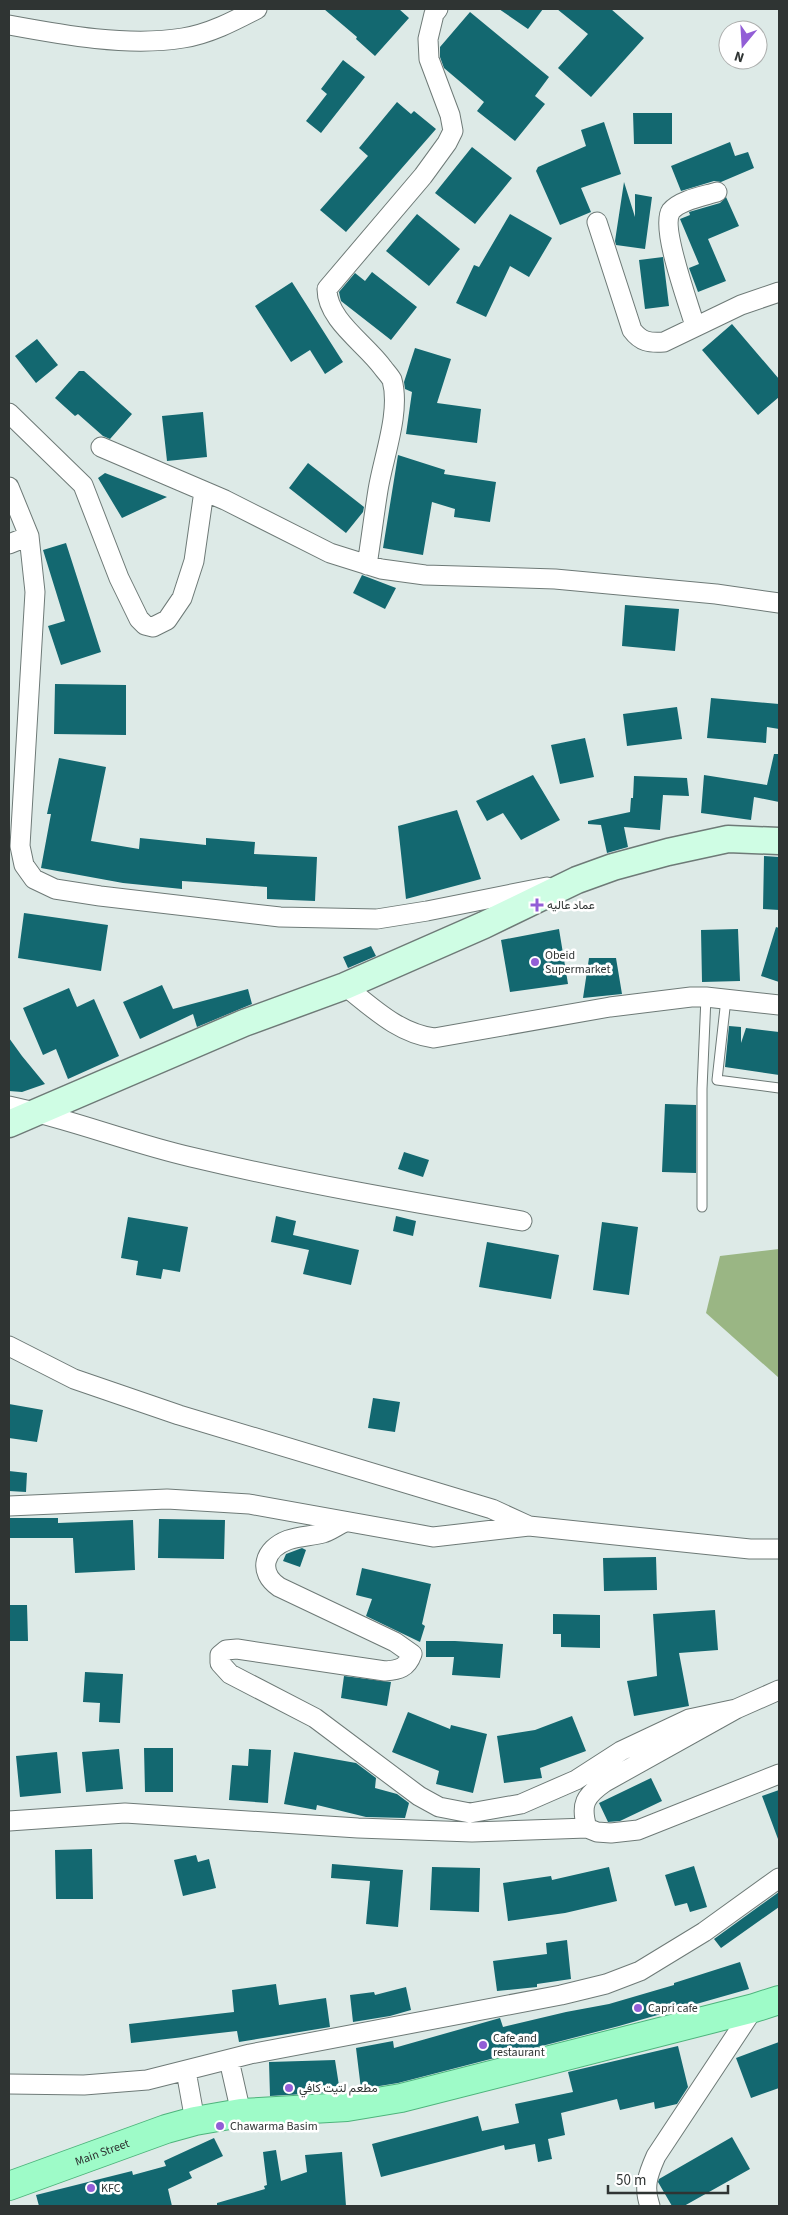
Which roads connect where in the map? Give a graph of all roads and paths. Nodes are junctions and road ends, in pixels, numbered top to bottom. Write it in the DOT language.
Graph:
graph roads {
  1 [pos="257,9"];
  2 [pos="438,9"];
  3 [pos="9,25"];
  4 [pos="717,192"];
  5 [pos="597,222"];
  6 [pos="779,292"];
  7 [pos="695,326"];
  8 [pos="9,413"];
  9 [pos="101,447"];
  10 [pos="9,486"];
  11 [pos="204,491"];
  12 [pos="28,536"];
  13 [pos="9,544"];
  14 [pos="367,565"];
  15 [pos="779,603"];
  16 [pos="15,822"];
  17 [pos="779,841"];
  18 [pos="577,880"];
  19 [pos="345,986"];
  20 [pos="706,997"];
  21 [pos="726,999"];
  22 [pos="779,1005"];
  23 [pos="779,1088"];
  24 [pos="9,1106"];
  25 [pos="36,1112"];
  26 [pos="9,1124"];
  27 [pos="702,1207"];
  28 [pos="522,1221"];
  29 [pos="9,1346"];
  30 [pos="9,1506"];
  31 [pos="344,1522"];
  32 [pos="529,1526"];
  33 [pos="779,1549"];
  34 [pos="779,1690"];
  35 [pos="736,1709"];
  36 [pos="779,1774"];
  37 [pos="9,1821"];
  38 [pos="587,1828"];
  39 [pos="779,1878"];
  40 [pos="772,2002"];
  41 [pos="229,2060"];
  42 [pos="186,2071"];
  43 [pos="9,2084"];
  44 [pos="241,2113"];
  45 [pos="195,2121"];
  46 [pos="9,2186"];
  47 [pos="650,2206"];
  1 -- 3 [label="street"];
  2 -- 14 [label="street"];
  4 -- 7 [label="street"];
  5 -- 7 [label="street"];
  6 -- 7 [label="street"];
  8 -- 11 [label="street"];
  9 -- 11 [label="street"];
  10 -- 12 [label="street"];
  11 -- 14 [label="street"];
  12 -- 13 [label="street"];
  12 -- 16 [label="street"];
  14 -- 15 [label="street"];
  16 -- 18 [label="street"];
  17 -- 18 [label="main road"];
  18 -- 19 [label="main road"];
  19 -- 20 [label="street"];
  19 -- 25 [label="main road"];
  20 -- 21 [label="street"];
  20 -- 27 [label="lane"];
  21 -- 22 [label="street"];
  21 -- 23 [label="lane"];
  24 -- 25 [label="street"];
  25 -- 26 [label="main road"];
  25 -- 28 [label="street"];
  29 -- 32 [label="street"];
  30 -- 31 [label="street"];
  31 -- 32 [label="street"];
  31 -- 35 [label="street"];
  32 -- 33 [label="street"];
  34 -- 35 [label="street"];
  35 -- 38 [label="street"];
  36 -- 38 [label="street"];
  37 -- 38 [label="street"];
  39 -- 41 [label="street"];
  40 -- 44 [label="main road, Main Street"];
  40 -- 47 [label="street"];
  41 -- 42 [label="street"];
  41 -- 44 [label="street"];
  42 -- 43 [label="street"];
  42 -- 45 [label="street"];
  44 -- 45 [label="main road, Main Street"];
  45 -- 46 [label="main road, Main Street"];
}
